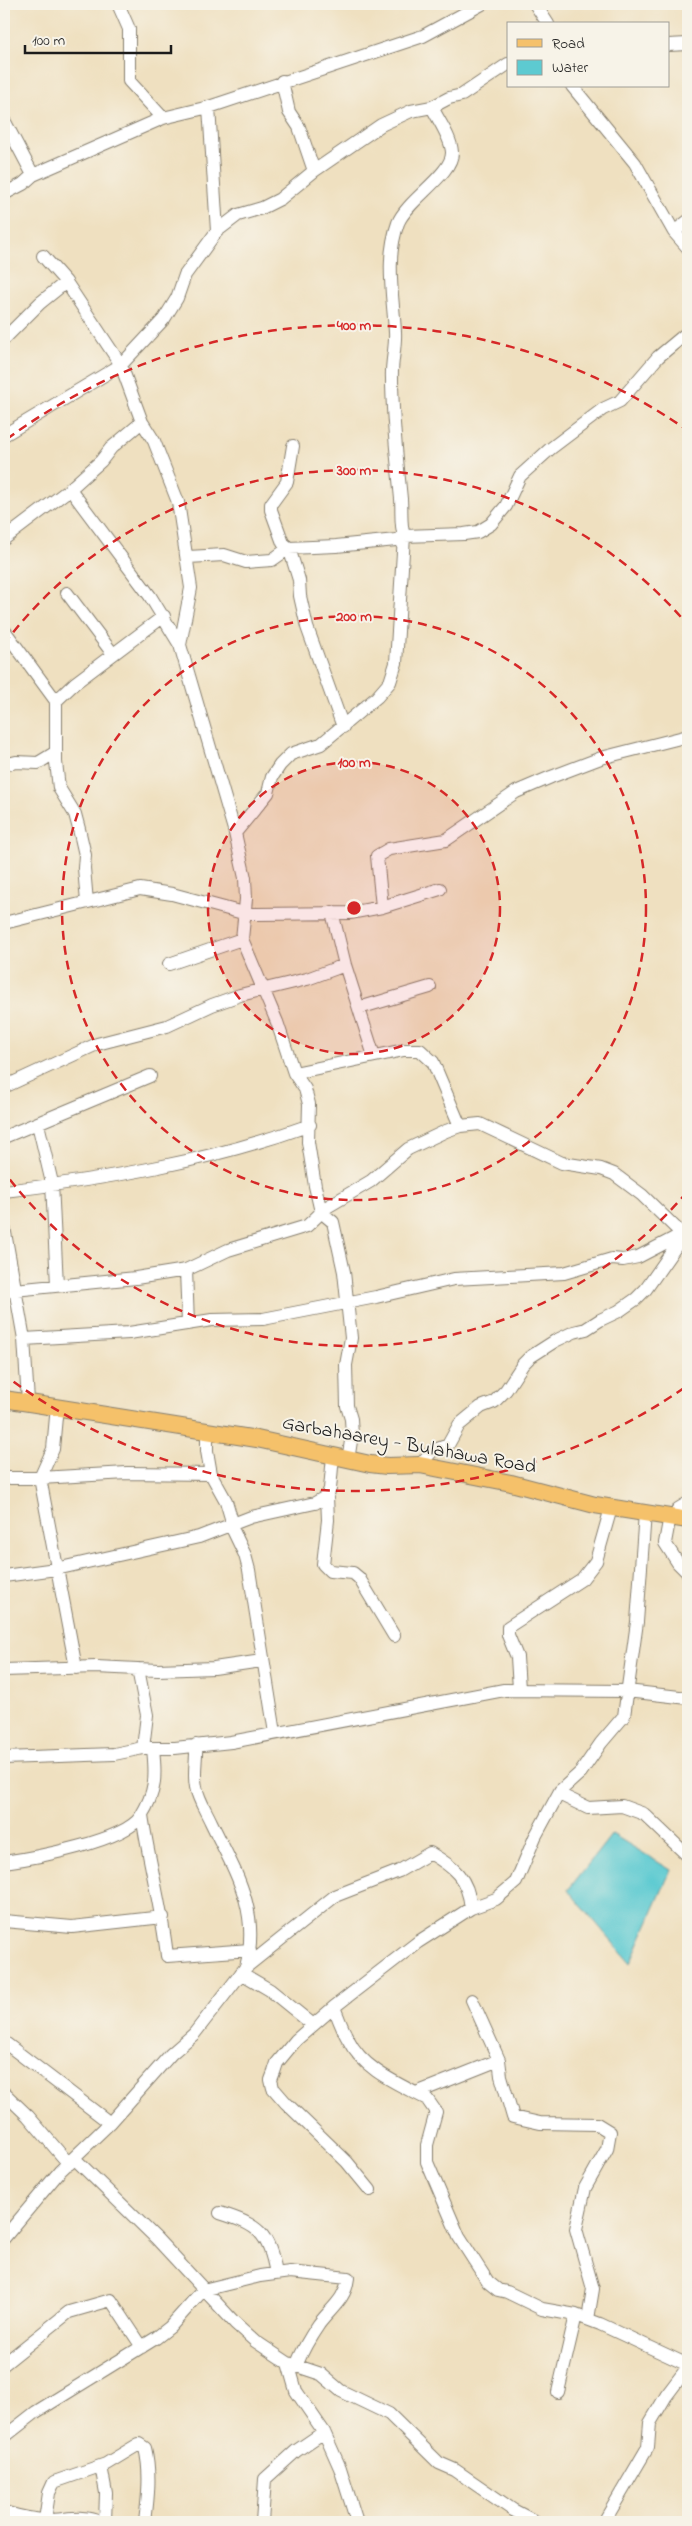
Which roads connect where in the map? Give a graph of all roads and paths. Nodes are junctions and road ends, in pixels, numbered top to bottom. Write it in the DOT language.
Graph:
graph roads {
  1 [pos="118,4"];
  2 [pos="482,4"];
  3 [pos="535,4"];
  4 [pos="547,22"];
  5 [pos="688,44"];
  6 [pos="670,45"];
  7 [pos="507,65"];
  8 [pos="282,81"];
  9 [pos="574,88"];
  10 [pos="209,107"];
  11 [pos="432,107"];
  12 [pos="163,118"];
  13 [pos="4,120"];
  14 [pos="314,171"];
  15 [pos="33,175"];
  16 [pos="4,194"];
  17 [pos="688,221"];
  18 [pos="217,231"];
  19 [pos="674,232"];
  20 [pos="688,248"];
  21 [pos="43,256"];
  22 [pos="66,282"];
  23 [pos="688,332"];
  24 [pos="4,339"];
  25 [pos="121,364"];
  26 [pos="142,422"];
  27 [pos="4,435"];
  28 [pos="293,446"];
  29 [pos="70,489"];
  30 [pos="6,533"];
  31 [pos="404,536"];
  32 [pos="289,548"];
  33 [pos="188,557"];
  34 [pos="67,593"];
  35 [pos="164,616"];
  36 [pos="5,633"];
  37 [pos="180,645"];
  38 [pos="113,654"];
  39 [pos="56,701"];
  40 [pos="343,727"];
  41 [pos="688,736"];
  42 [pos="56,752"];
  43 [pos="4,765"];
  44 [pos="235,833"];
  45 [pos="440,890"];
  46 [pos="87,902"];
  47 [pos="382,907"];
  48 [pos="332,912"];
  49 [pos="243,913"];
  50 [pos="4,923"];
  51 [pos="242,939"];
  52 [pos="168,964"];
  53 [pos="345,965"];
  54 [pos="430,987"];
  55 [pos="262,989"];
  56 [pos="359,1008"];
  57 [pos="374,1056"];
  58 [pos="294,1073"];
  59 [pos="150,1076"];
  60 [pos="4,1087"];
  61 [pos="38,1124"];
  62 [pos="310,1125"];
  63 [pos="460,1126"];
  64 [pos="4,1138"];
  65 [pos="52,1183"];
  66 [pos="4,1191"];
  67 [pos="321,1212"];
  68 [pos="4,1227"];
  69 [pos="685,1232"];
  70 [pos="186,1270"];
  71 [pos="57,1285"];
  72 [pos="10,1291"];
  73 [pos="347,1303"];
  74 [pos="188,1324"];
  75 [pos="24,1339"];
  76 [pos="4,1399"];
  77 [pos="28,1401"];
  78 [pos="57,1406"];
  79 [pos="207,1431"];
  80 [pos="341,1458"];
  81 [pos="420,1465"];
  82 [pos="211,1474"];
  83 [pos="4,1478"];
  84 [pos="40,1478"];
  85 [pos="327,1496"];
  86 [pos="688,1503"];
  87 [pos="611,1508"];
  88 [pos="645,1513"];
  89 [pos="678,1518"];
  90 [pos="231,1526"];
  91 [pos="56,1568"];
  92 [pos="688,1574"];
  93 [pos="4,1576"];
  94 [pos="394,1636"];
  95 [pos="262,1661"];
  96 [pos="76,1668"];
  97 [pos="138,1669"];
  98 [pos="4,1670"];
  99 [pos="519,1689"];
  100 [pos="627,1691"];
  101 [pos="688,1698"];
  102 [pos="276,1733"];
  103 [pos="196,1744"];
  104 [pos="148,1749"];
  105 [pos="4,1758"];
  106 [pos="559,1794"];
  107 [pos="142,1815"];
  108 [pos="688,1856"];
  109 [pos="4,1862"];
  110 [pos="471,1908"];
  111 [pos="163,1918"];
  112 [pos="4,1921"];
  113 [pos="250,1950"];
  114 [pos="244,1970"];
  115 [pos="472,2000"];
  116 [pos="334,2007"];
  117 [pos="312,2024"];
  118 [pos="4,2042"];
  119 [pos="499,2060"];
  120 [pos="4,2093"];
  121 [pos="416,2094"];
  122 [pos="110,2123"];
  123 [pos="72,2161"];
  124 [pos="370,2190"];
  125 [pos="220,2212"];
  126 [pos="4,2238"];
  127 [pos="276,2274"];
  128 [pos="203,2290"];
  129 [pos="582,2317"];
  130 [pos="142,2346"];
  131 [pos="4,2364"];
  132 [pos="292,2364"];
  133 [pos="688,2366"];
  134 [pos="558,2392"];
  135 [pos="324,2432"];
  136 [pos="4,2438"];
  137 [pos="101,2466"];
  138 [pos="4,2512"];
  139 [pos="45,2520"];
  140 [pos="99,2522"];
  141 [pos="105,2522"];
  142 [pos="146,2522"];
  143 [pos="262,2522"];
  144 [pos="357,2522"];
  145 [pos="536,2522"];
  146 [pos="604,2522"];
  1 -- 12 [label="street"];
  2 -- 8 [label="street"];
  3 -- 4 [label="street"];
  5 -- 6 [label="street"];
  7 -- 11 [label="street"];
  8 -- 10 [label="street"];
  8 -- 14 [label="street"];
  9 -- 19 [label="street"];
  10 -- 12 [label="street"];
  10 -- 18 [label="street"];
  11 -- 14 [label="street"];
  11 -- 31 [label="street"];
  12 -- 15 [label="street"];
  13 -- 15 [label="street"];
  14 -- 18 [label="street"];
  15 -- 16 [label="street"];
  17 -- 19 [label="street"];
  18 -- 25 [label="street"];
  19 -- 20 [label="street"];
  21 -- 22 [label="street"];
  22 -- 24 [label="street"];
  22 -- 25 [label="street"];
  23 -- 31 [label="street"];
  25 -- 26 [label="street"];
  25 -- 27 [label="street"];
  26 -- 29 [label="street"];
  26 -- 33 [label="street"];
  28 -- 32 [label="street"];
  29 -- 30 [label="street"];
  29 -- 35 [label="street"];
  31 -- 32 [label="street"];
  31 -- 40 [label="street"];
  32 -- 33 [label="street"];
  32 -- 40 [label="street"];
  33 -- 37 [label="street"];
  34 -- 38 [label="street"];
  35 -- 37 [label="street"];
  35 -- 38 [label="street"];
  36 -- 39 [label="street"];
  37 -- 44 [label="street"];
  38 -- 39 [label="street"];
  39 -- 42 [label="street"];
  40 -- 44 [label="street"];
  41 -- 47 [label="street"];
  42 -- 43 [label="street"];
  42 -- 46 [label="street"];
  44 -- 49 [label="street"];
  45 -- 47 [label="street"];
  46 -- 49 [label="street"];
  46 -- 50 [label="street"];
  47 -- 48 [label="street"];
  48 -- 49 [label="street"];
  48 -- 53 [label="street"];
  49 -- 51 [label="street"];
  51 -- 52 [label="street"];
  51 -- 55 [label="street"];
  53 -- 55 [label="street"];
  53 -- 56 [label="street"];
  54 -- 56 [label="street"];
  55 -- 58 [label="street"];
  55 -- 60 [label="street"];
  56 -- 57 [label="street"];
  57 -- 58 [label="street"];
  57 -- 63 [label="street"];
  58 -- 62 [label="street"];
  59 -- 61 [label="street"];
  61 -- 64 [label="street"];
  61 -- 65 [label="street"];
  62 -- 65 [label="street"];
  62 -- 67 [label="street"];
  63 -- 67 [label="street"];
  63 -- 69 [label="street"];
  65 -- 66 [label="street"];
  65 -- 71 [label="street"];
  67 -- 70 [label="street"];
  67 -- 73 [label="street"];
  68 -- 72 [label="street"];
  69 -- 73 [label="street"];
  69 -- 81 [label="street"];
  70 -- 71 [label="street"];
  70 -- 74 [label="street"];
  71 -- 72 [label="street"];
  72 -- 75 [label="street"];
  73 -- 74 [label="street"];
  73 -- 80 [label="street"];
  74 -- 75 [label="street"];
  75 -- 77 [label="street"];
  76 -- 77 [label="main road, Garbahaarey - Bulahawa Road"];
  77 -- 78 [label="main road, Garbahaarey - Bulahawa Road"];
  78 -- 79 [label="main road, Garbahaarey - Bulahawa Road"];
  78 -- 84 [label="street"];
  79 -- 80 [label="main road, Garbahaarey - Bulahawa Road"];
  79 -- 82 [label="street"];
  80 -- 81 [label="main road, Garbahaarey - Bulahawa Road"];
  80 -- 85 [label="street"];
  81 -- 87 [label="main road, Garbahaarey - Bulahawa Road"];
  82 -- 84 [label="street"];
  82 -- 90 [label="street"];
  83 -- 84 [label="street"];
  84 -- 91 [label="street"];
  85 -- 90 [label="street"];
  85 -- 94 [label="street"];
  86 -- 89 [label="street"];
  87 -- 88 [label="main road, Garbahaarey - Bulahawa Road"];
  87 -- 99 [label="street"];
  88 -- 89 [label="main road, Garbahaarey - Bulahawa Road"];
  88 -- 100 [label="street"];
  89 -- 92 [label="street"];
  90 -- 91 [label="street"];
  90 -- 95 [label="street"];
  91 -- 93 [label="street"];
  91 -- 96 [label="street"];
  95 -- 97 [label="street"];
  95 -- 102 [label="street"];
  96 -- 97 [label="street"];
  96 -- 98 [label="street"];
  97 -- 104 [label="street"];
  99 -- 100 [label="street"];
  99 -- 102 [label="street"];
  100 -- 101 [label="street"];
  100 -- 106 [label="street"];
  102 -- 103 [label="street"];
  103 -- 104 [label="street"];
  103 -- 113 [label="street"];
  104 -- 105 [label="street"];
  104 -- 107 [label="street"];
  106 -- 108 [label="street"];
  106 -- 110 [label="street"];
  107 -- 109 [label="street"];
  107 -- 111 [label="street"];
  110 -- 114 [label="street"];
  110 -- 116 [label="street"];
  111 -- 112 [label="street"];
  111 -- 113 [label="street"];
  113 -- 114 [label="street"];
  114 -- 117 [label="street"];
  114 -- 122 [label="street"];
  115 -- 119 [label="street"];
  116 -- 117 [label="street"];
  116 -- 121 [label="street"];
  117 -- 124 [label="street"];
  118 -- 122 [label="street"];
  119 -- 121 [label="street"];
  119 -- 129 [label="street"];
  120 -- 123 [label="street"];
  121 -- 129 [label="street"];
  122 -- 123 [label="street"];
  123 -- 126 [label="street"];
  123 -- 128 [label="street"];
  125 -- 127 [label="street"];
  127 -- 128 [label="street"];
  127 -- 132 [label="street"];
  128 -- 130 [label="street"];
  128 -- 132 [label="street"];
  129 -- 133 [label="street"];
  129 -- 134 [label="street"];
  130 -- 131 [label="street"];
  130 -- 136 [label="street"];
  132 -- 135 [label="street"];
  132 -- 145 [label="street"];
  133 -- 146 [label="street"];
  135 -- 143 [label="street"];
  135 -- 144 [label="street"];
  137 -- 139 [label="street"];
  137 -- 141 [label="street"];
  137 -- 142 [label="street"];
  138 -- 139 [label="street"];
  139 -- 140 [label="street"];
}
